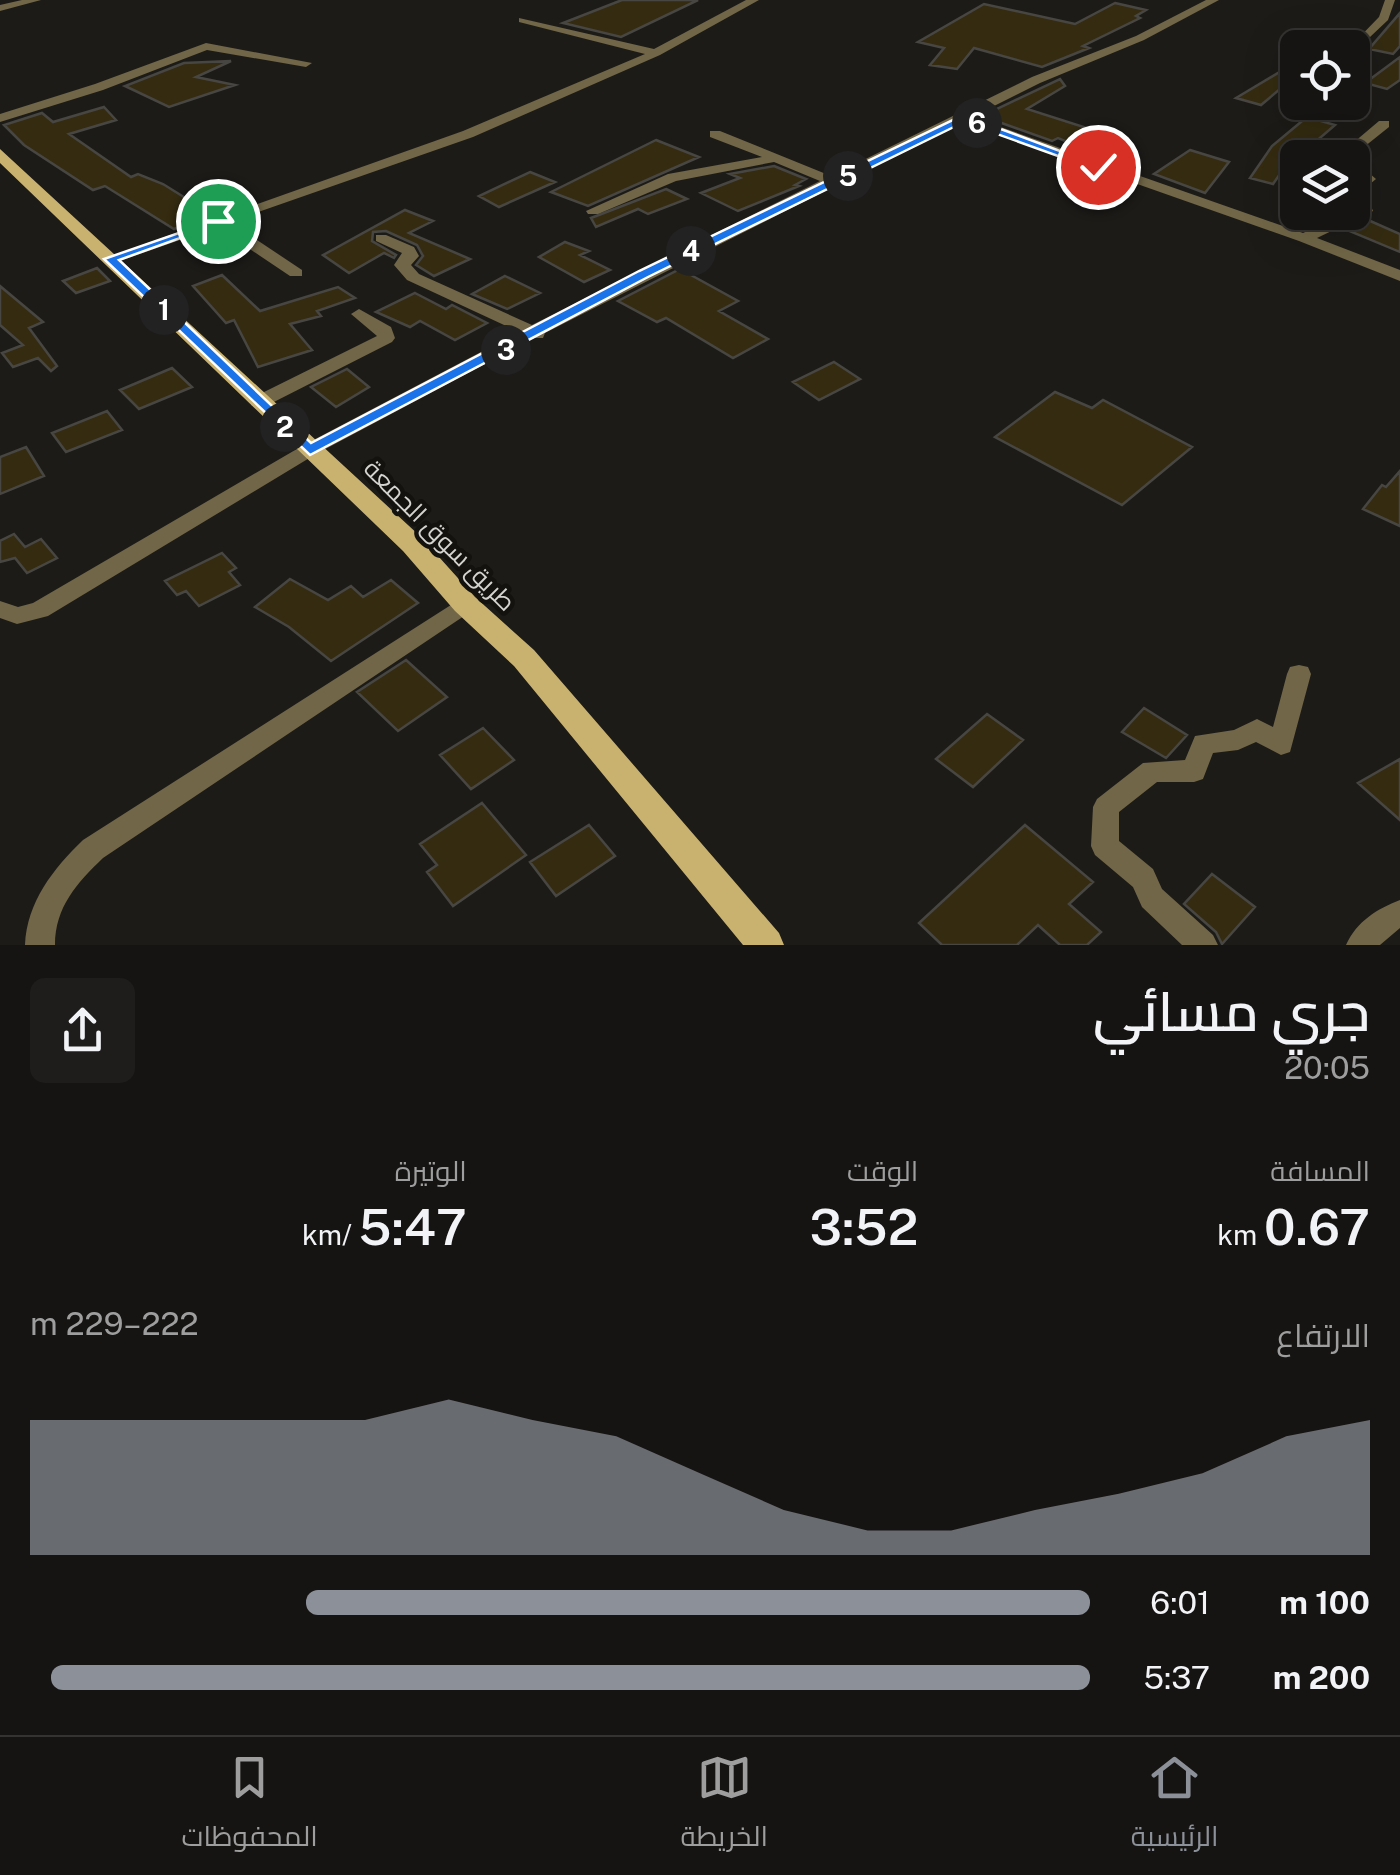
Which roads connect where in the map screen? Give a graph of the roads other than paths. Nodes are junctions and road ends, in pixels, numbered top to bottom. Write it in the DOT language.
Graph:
graph roads {
  1 [pos="36,0"];
  2 [pos="754,0"];
  3 [pos="1186,0"];
  4 [pos="1390,0"];
  5 [pos="1210,2"];
  6 [pos="0,8"];
  7 [pos="523,20"];
  8 [pos="1370,32"];
  9 [pos="656,53"];
  10 [pos="306,63"];
  11 [pos="0,118"];
  12 [pos="963,118"];
  13 [pos="1384,124"];
  14 [pos="716,134"];
  15 [pos="1364,140"];
  16 [pos="0,154"];
  17 [pos="774,158"];
  18 [pos="835,182"];
  19 [pos="593,211"];
  20 [pos="218,221"];
  21 [pos="1322,230"];
  22 [pos="381,238"];
  23 [pos="1304,238"];
  24 [pos="111,259"];
  25 [pos="296,274"];
  26 [pos="1400,276"];
  27 [pos="359,314"];
  28 [pos="537,334"];
  29 [pos="260,402"];
  30 [pos="310,450"];
  31 [pos="466,604"];
  32 [pos="0,609"];
  33 [pos="1300,674"];
  34 [pos="1400,912"];
  35 [pos="40,945"];
  36 [pos="766,945"];
  37 [pos="1203,945"];
  38 [pos="1362,945"];
  1 -- 6 [label="street"];
  2 -- 9 [label="street"];
  3 -- 5 [label="street"];
  4 -- 8 [label="street"];
  5 -- 12 [label="street"];
  7 -- 9 [label="street"];
  9 -- 20 [label="street"];
  10 -- 11 [label="street"];
  12 -- 18 [label="street"];
  12 -- 23 [label="street"];
  13 -- 15 [label="street"];
  14 -- 17 [label="street"];
  16 -- 24 [label="main road, طريق سوق الجمعة"];
  17 -- 18 [label="street"];
  17 -- 19 [label="street"];
  18 -- 28 [label="street"];
  20 -- 24 [label="street"];
  20 -- 25 [label="street"];
  21 -- 23 [label="street"];
  22 -- 28 [label="street"];
  23 -- 26 [label="street"];
  24 -- 29 [label="main road, طريق سوق الجمعة"];
  27 -- 29 [label="street"];
  28 -- 30 [label="street"];
  29 -- 30 [label="main road, طريق سوق الجمعة"];
  30 -- 31 [label="main road, طريق سوق الجمعة"];
  30 -- 32 [label="street"];
  31 -- 35 [label="street"];
  31 -- 36 [label="main road, طريق سوق الجمعة"];
  33 -- 37 [label="street"];
  34 -- 38 [label="street"];
}
